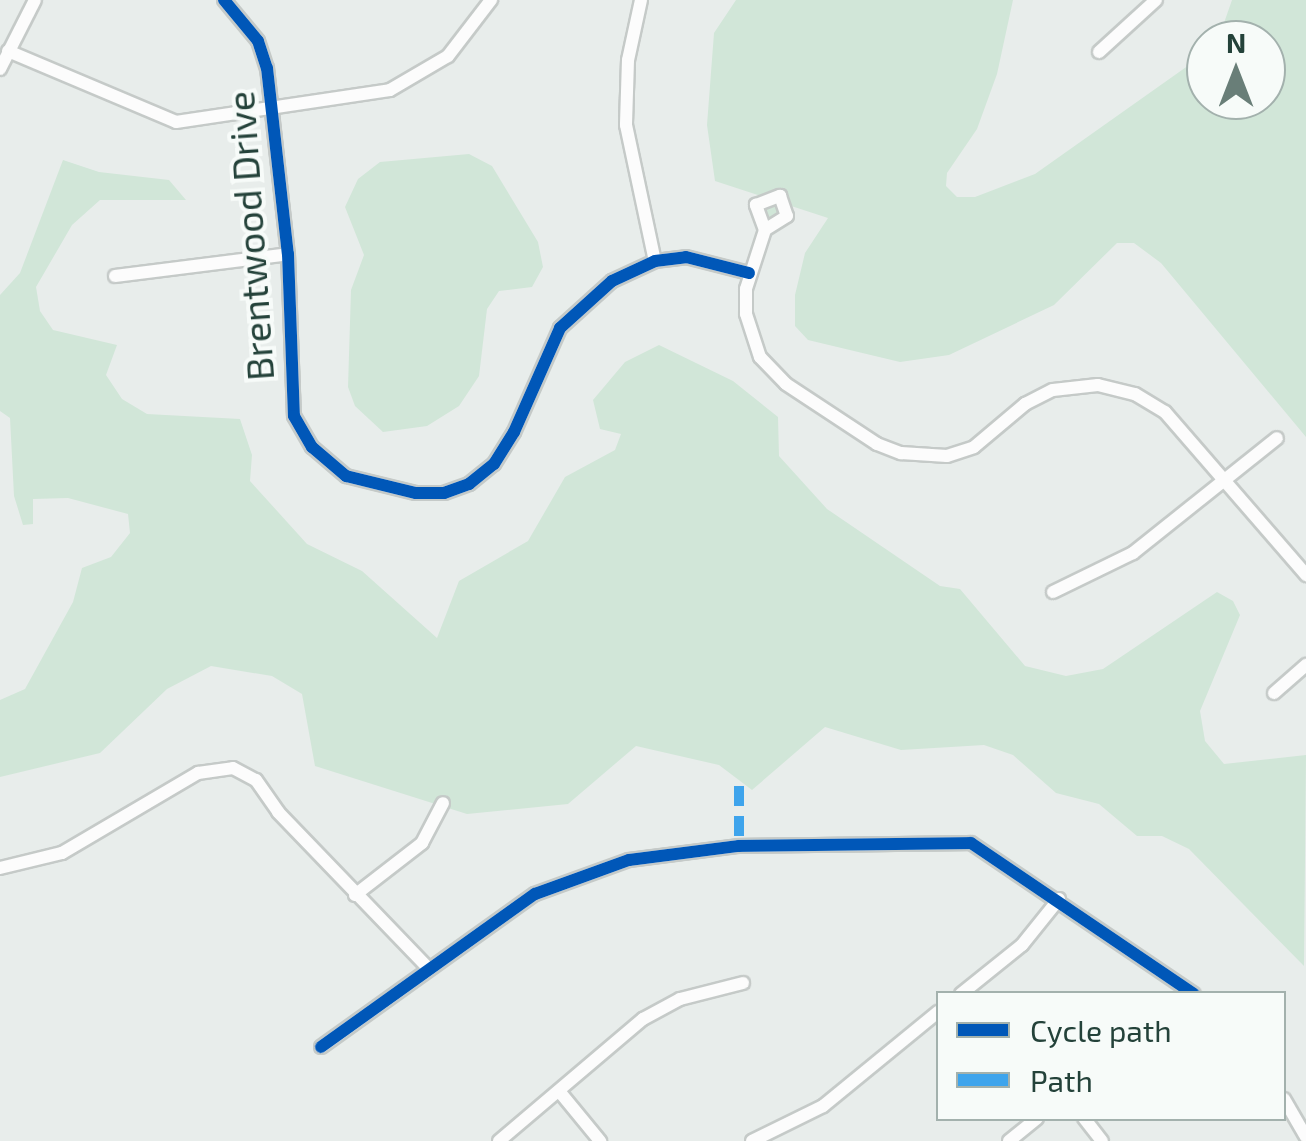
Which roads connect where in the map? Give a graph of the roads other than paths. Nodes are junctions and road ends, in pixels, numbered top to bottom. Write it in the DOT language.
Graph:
graph roads {
  1 [pos="36,0"];
  2 [pos="224,0"];
  3 [pos="491,0"];
  4 [pos="642,0"];
  5 [pos="1156,0"];
  6 [pos="8,52"];
  7 [pos="1098,52"];
  8 [pos="0,69"];
  9 [pos="272,108"];
  10 [pos="765,230"];
  11 [pos="288,254"];
  12 [pos="654,261"];
  13 [pos="748,273"];
  14 [pos="115,276"];
  15 [pos="1277,438"];
  16 [pos="1226,482"];
  17 [pos="1306,575"];
  18 [pos="1053,592"];
  19 [pos="1306,666"];
  20 [pos="1274,693"];
  21 [pos="444,803"];
  22 [pos="0,868"];
  23 [pos="354,895"];
  24 [pos="1059,899"];
  25 [pos="427,967"];
  26 [pos="743,983"];
  27 [pos="1176,988"];
  28 [pos="966,991"];
  29 [pos="936,1014"];
  30 [pos="321,1046"];
  31 [pos="559,1090"];
  32 [pos="1286,1103"];
  33 [pos="1033,1121"];
  34 [pos="1086,1121"];
  35 [pos="1306,1137"];
  36 [pos="498,1141"];
  37 [pos="600,1141"];
  38 [pos="752,1141"];
  39 [pos="1009,1141"];
  40 [pos="1102,1141"];
  1 -- 6 [label="street"];
  2 -- 9 [label="street, Brentwood Drive"];
  3 -- 9 [label="street"];
  4 -- 12 [label="street"];
  5 -- 7 [label="street"];
  6 -- 8 [label="street"];
  6 -- 9 [label="street"];
  9 -- 11 [label="street, Brentwood Drive"];
  10 -- 13 [label="street"];
  11 -- 12 [label="street, Brentwood Drive"];
  11 -- 14 [label="street"];
  12 -- 13 [label="street, Brentwood Drive"];
  13 -- 16 [label="street"];
  15 -- 16 [label="street"];
  16 -- 17 [label="street"];
  16 -- 18 [label="street"];
  19 -- 20 [label="street"];
  21 -- 23 [label="street"];
  22 -- 23 [label="street"];
  23 -- 25 [label="street"];
  24 -- 25 [label="street"];
  24 -- 27 [label="street"];
  24 -- 28 [label="street"];
  25 -- 30 [label="street"];
  26 -- 31 [label="street"];
  29 -- 38 [label="street"];
  31 -- 36 [label="street"];
  31 -- 37 [label="street"];
  32 -- 35 [label="street"];
  33 -- 39 [label="street"];
  34 -- 40 [label="street"];
}
